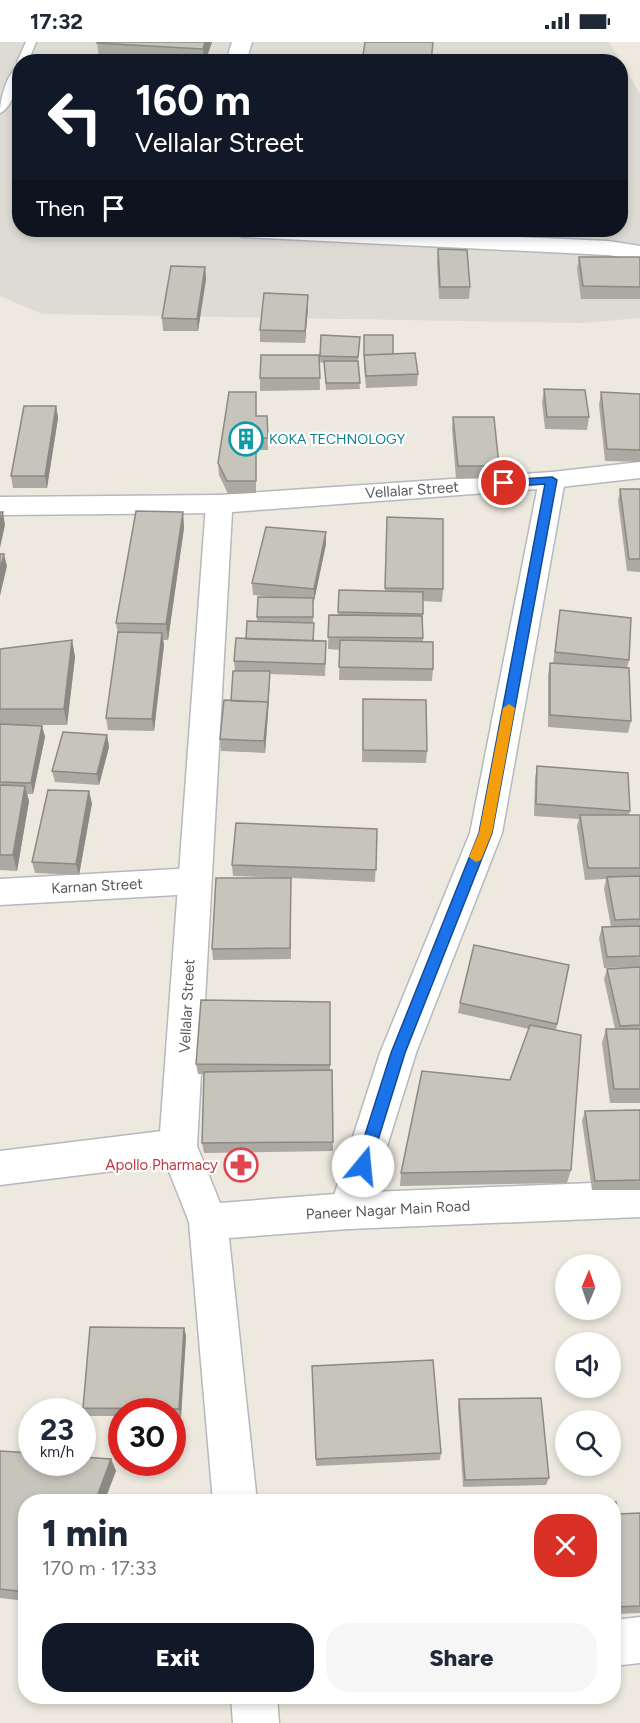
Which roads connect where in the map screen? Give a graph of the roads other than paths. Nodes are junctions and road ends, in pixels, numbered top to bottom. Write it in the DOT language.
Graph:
graph roads {
  1 [pos="12,85"];
  2 [pos="0,110"];
  3 [pos="386,237"];
  4 [pos="640,253"];
  5 [pos="640,470"];
  6 [pos="552,480"];
  7 [pos="219,504"];
  8 [pos="0,506"];
  9 [pos="195,881"];
  10 [pos="0,892"];
  11 [pos="178,1146"];
  12 [pos="0,1168"];
  13 [pos="640,1199"];
  14 [pos="348,1211"];
  15 [pos="208,1222"];
  16 [pos="234,1494"];
  17 [pos="640,1640"];
  18 [pos="621,1642"];
  19 [pos="255,1704"];
  20 [pos="256,1723"];
  1 -- 2 [label="lane"];
  3 -- 4 [label="street"];
  5 -- 6 [label="street, Vellalar Street"];
  6 -- 7 [label="street, Vellalar Street"];
  6 -- 14 [label="street"];
  7 -- 8 [label="street, Vellalar Street"];
  7 -- 9 [label="street, Vellalar Street"];
  9 -- 10 [label="street, Karnan Street"];
  9 -- 11 [label="street, Vellalar Street"];
  11 -- 12 [label="street"];
  11 -- 15 [label="street, Vellalar Street"];
  13 -- 14 [label="street, Paneer Nagar Main Road"];
  14 -- 15 [label="street, Paneer Nagar Main Road"];
  15 -- 16 [label="street, Vellalar Street"];
  17 -- 18 [label="street"];
  19 -- 20 [label="street"];
}
